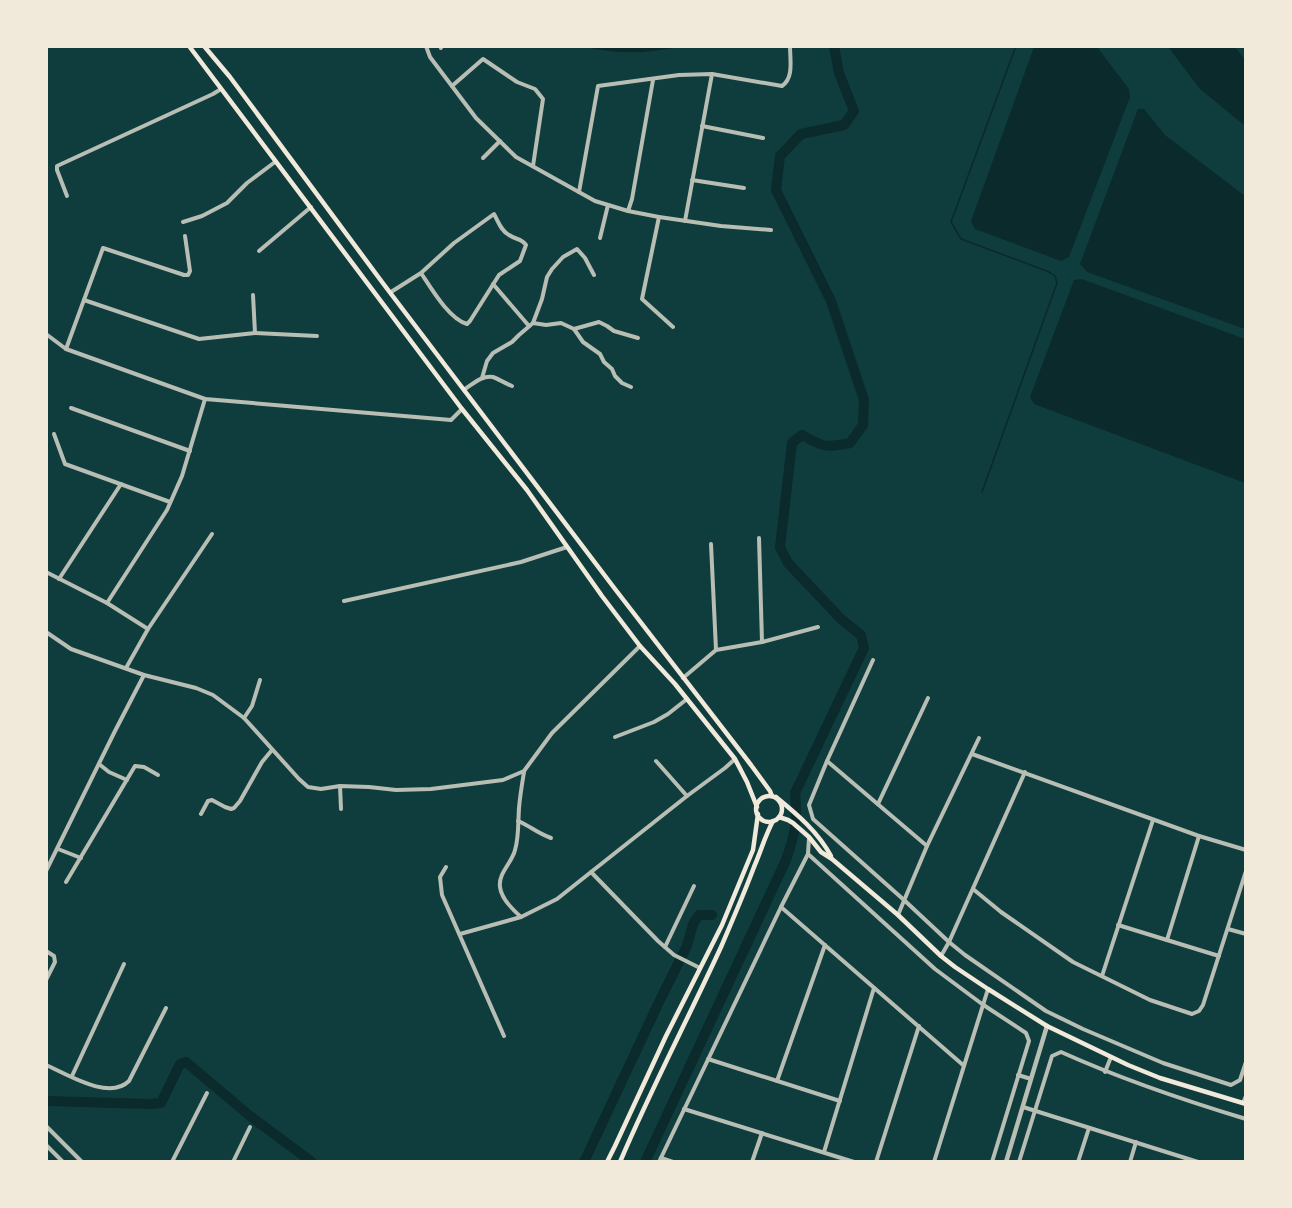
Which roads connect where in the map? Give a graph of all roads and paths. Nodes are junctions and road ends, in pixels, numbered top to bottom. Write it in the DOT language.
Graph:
graph roads {
  1 [pos="189,46"];
  2 [pos="204,46"];
  3 [pos="426,46"];
  4 [pos="790,46"];
  5 [pos="712,75"];
  6 [pos="653,80"];
  7 [pos="452,86"];
  8 [pos="221,89"];
  9 [pos="702,126"];
  10 [pos="763,138"];
  11 [pos="500,141"];
  12 [pos="483,158"];
  13 [pos="275,162"];
  14 [pos="532,166"];
  15 [pos="692,180"];
  16 [pos="310,185"];
  17 [pos="744,189"];
  18 [pos="579,192"];
  19 [pos="301,194"];
  20 [pos="67,196"];
  21 [pos="321,199"];
  22 [pos="608,205"];
  23 [pos="311,207"];
  24 [pos="628,211"];
  25 [pos="658,217"];
  26 [pos="685,221"];
  27 [pos="183,222"];
  28 [pos="771,230"];
  29 [pos="185,236"];
  30 [pos="600,238"];
  31 [pos="259,251"];
  32 [pos="421,273"];
  33 [pos="594,275"];
  34 [pos="493,284"];
  35 [pos="391,292"];
  36 [pos="252,295"];
  37 [pos="84,300"];
  38 [pos="533,323"];
  39 [pos="528,326"];
  40 [pos="673,327"];
  41 [pos="574,329"];
  42 [pos="255,333"];
  43 [pos="46,334"];
  44 [pos="317,336"];
  45 [pos="638,338"];
  46 [pos="66,349"];
  47 [pos="482,378"];
  48 [pos="512,386"];
  49 [pos="631,387"];
  50 [pos="465,389"];
  51 [pos="205,399"];
  52 [pos="71,408"];
  53 [pos="462,409"];
  54 [pos="54,434"];
  55 [pos="190,451"];
  56 [pos="122,484"];
  57 [pos="170,502"];
  58 [pos="212,534"];
  59 [pos="759,538"];
  60 [pos="711,544"];
  61 [pos="567,547"];
  62 [pos="46,572"];
  63 [pos="59,579"];
  64 [pos="344,601"];
  65 [pos="107,603"];
  66 [pos="818,627"];
  67 [pos="148,629"];
  68 [pos="46,632"];
  69 [pos="762,642"];
  70 [pos="640,646"];
  71 [pos="716,650"];
  72 [pos="873,660"];
  73 [pos="126,668"];
  74 [pos="144,675"];
  75 [pos="683,678"];
  76 [pos="260,680"];
  77 [pos="928,698"];
  78 [pos="687,699"];
  79 [pos="244,718"];
  80 [pos="615,737"];
  81 [pos="979,738"];
  82 [pos="272,750"];
  83 [pos="972,754"];
  84 [pos="735,759"];
  85 [pos="827,760"];
  86 [pos="656,761"];
  87 [pos="99,764"];
  88 [pos="524,771"];
  89 [pos="1025,772"];
  90 [pos="158,775"];
  91 [pos="127,780"];
  92 [pos="340,786"];
  93 [pos="687,796"];
  94 [pos="774,797"];
  95 [pos="878,804"];
  96 [pos="756,807"];
  97 [pos="341,809"];
  98 [pos="201,813"];
  99 [pos="758,814"];
  100 [pos="779,817"];
  101 [pos="1153,820"];
  102 [pos="518,821"];
  103 [pos="773,821"];
  104 [pos="1199,836"];
  105 [pos="809,837"];
  106 [pos="551,838"];
  107 [pos="927,846"];
  108 [pos="58,849"];
  109 [pos="1245,850"];
  110 [pos="808,854"];
  111 [pos="81,858"];
  112 [pos="832,859"];
  113 [pos="446,867"];
  114 [pos="1245,871"];
  115 [pos="46,872"];
  116 [pos="591,872"];
  117 [pos="66,882"];
  118 [pos="694,886"];
  119 [pos="973,889"];
  120 [pos="904,900"];
  121 [pos="781,907"];
  122 [pos="897,915"];
  123 [pos="521,917"];
  124 [pos="1118,925"];
  125 [pos="1228,929"];
  126 [pos="460,934"];
  127 [pos="1245,934"];
  128 [pos="1167,940"];
  129 [pos="949,942"];
  130 [pos="825,945"];
  131 [pos="665,947"];
  132 [pos="46,951"];
  133 [pos="941,956"];
  134 [pos="1219,956"];
  135 [pos="124,964"];
  136 [pos="700,968"];
  137 [pos="1102,976"];
  138 [pos="46,980"];
  139 [pos="874,988"];
  140 [pos="988,989"];
  141 [pos="982,1004"];
  142 [pos="165,1008"];
  143 [pos="919,1026"];
  144 [pos="1047,1026"];
  145 [pos="504,1036"];
  146 [pos="1111,1057"];
  147 [pos="708,1059"];
  148 [pos="1245,1062"];
  149 [pos="46,1065"];
  150 [pos="963,1065"];
  151 [pos="1105,1072"];
  152 [pos="1018,1075"];
  153 [pos="72,1076"];
  154 [pos="1031,1079"];
  155 [pos="777,1081"];
  156 [pos="207,1093"];
  157 [pos="1245,1096"];
  158 [pos="840,1101"];
  159 [pos="1244,1103"];
  160 [pos="1023,1107"];
  161 [pos="684,1109"];
  162 [pos="1035,1110"];
  163 [pos="1245,1119"];
  164 [pos="46,1126"];
  165 [pos="250,1127"];
  166 [pos="1089,1128"];
  167 [pos="762,1133"];
  168 [pos="1136,1142"];
  169 [pos="46,1145"];
  170 [pos="824,1152"];
  171 [pos="660,1160"];
  172 [pos="63,1161"];
  173 [pos="82,1161"];
  174 [pos="172,1161"];
  175 [pos="233,1161"];
  176 [pos="607,1161"];
  177 [pos="620,1161"];
  178 [pos="673,1161"];
  179 [pos="752,1161"];
  180 [pos="854,1161"];
  181 [pos="876,1161"];
  182 [pos="934,1161"];
  183 [pos="992,1161"];
  184 [pos="1006,1161"];
  185 [pos="1019,1161"];
  186 [pos="1078,1161"];
  187 [pos="1130,1161"];
  188 [pos="1198,1161"];
  1 -- 8 [label="main road"];
  2 -- 16 [label="main road"];
  3 -- 7 [label="street"];
  4 -- 5 [label="street"];
  5 -- 6 [label="street"];
  5 -- 9 [label="street"];
  6 -- 18 [label="street"];
  6 -- 24 [label="street"];
  7 -- 11 [label="street"];
  7 -- 14 [label="street"];
  8 -- 13 [label="main road"];
  8 -- 20 [label="street"];
  9 -- 10 [label="street"];
  9 -- 15 [label="street"];
  11 -- 12 [label="street"];
  11 -- 14 [label="street"];
  13 -- 19 [label="main road"];
  13 -- 27 [label="street"];
  14 -- 18 [label="street"];
  15 -- 17 [label="street"];
  15 -- 26 [label="street"];
  16 -- 19 [label="main road"];
  16 -- 21 [label="main road"];
  18 -- 22 [label="street"];
  19 -- 23 [label="main road"];
  21 -- 23 [label="main road"];
  21 -- 35 [label="main road"];
  22 -- 24 [label="street"];
  22 -- 30 [label="street"];
  23 -- 31 [label="street"];
  23 -- 53 [label="main road"];
  24 -- 25 [label="street"];
  25 -- 26 [label="street"];
  25 -- 40 [label="street"];
  26 -- 28 [label="street"];
  29 -- 37 [label="street"];
  32 -- 34 [label="street"];
  32 -- 34 [label="street"];
  32 -- 35 [label="street"];
  33 -- 38 [label="street"];
  34 -- 39 [label="street"];
  35 -- 50 [label="main road"];
  36 -- 42 [label="street"];
  37 -- 42 [label="street"];
  37 -- 46 [label="street"];
  38 -- 39 [label="street"];
  38 -- 41 [label="street"];
  39 -- 47 [label="street"];
  41 -- 45 [label="street"];
  41 -- 49 [label="street"];
  42 -- 44 [label="street"];
  43 -- 46 [label="street"];
  46 -- 51 [label="street"];
  47 -- 48 [label="street"];
  47 -- 50 [label="street"];
  50 -- 75 [label="main road"];
  51 -- 53 [label="street"];
  51 -- 55 [label="street"];
  52 -- 55 [label="street"];
  53 -- 61 [label="main road"];
  54 -- 56 [label="street"];
  55 -- 57 [label="street"];
  56 -- 57 [label="street"];
  56 -- 63 [label="street"];
  57 -- 65 [label="street"];
  58 -- 67 [label="street"];
  59 -- 69 [label="street"];
  60 -- 71 [label="street"];
  61 -- 64 [label="street"];
  61 -- 70 [label="main road"];
  62 -- 63 [label="street"];
  63 -- 65 [label="street"];
  65 -- 67 [label="street"];
  66 -- 69 [label="street"];
  67 -- 73 [label="street"];
  68 -- 73 [label="street"];
  69 -- 71 [label="street"];
  70 -- 78 [label="main road"];
  70 -- 88 [label="street"];
  71 -- 75 [label="street"];
  72 -- 85 [label="street"];
  73 -- 74 [label="street"];
  74 -- 79 [label="street"];
  74 -- 87 [label="street"];
  75 -- 94 [label="main road"];
  76 -- 79 [label="street"];
  77 -- 95 [label="street"];
  78 -- 80 [label="street"];
  78 -- 84 [label="main road"];
  79 -- 82 [label="street"];
  81 -- 83 [label="street"];
  82 -- 92 [label="street"];
  82 -- 98 [label="street"];
  83 -- 89 [label="street"];
  83 -- 107 [label="street"];
  84 -- 93 [label="street"];
  84 -- 96 [label="main road"];
  85 -- 95 [label="street"];
  85 -- 120 [label="street"];
  86 -- 93 [label="street"];
  87 -- 91 [label="street"];
  87 -- 108 [label="street"];
  88 -- 92 [label="street"];
  88 -- 102 [label="street"];
  89 -- 101 [label="street"];
  89 -- 119 [label="street"];
  90 -- 91 [label="street"];
  91 -- 111 [label="street"];
  92 -- 97 [label="street"];
  93 -- 116 [label="street"];
  94 -- 96 [label="main road"];
  94 -- 100 [label="main road"];
  94 -- 112 [label="main road"];
  95 -- 107 [label="street"];
  96 -- 99 [label="main road"];
  99 -- 103 [label="main road"];
  99 -- 136 [label="main road"];
  100 -- 103 [label="main road"];
  100 -- 105 [label="main road"];
  101 -- 104 [label="street"];
  101 -- 124 [label="street"];
  102 -- 106 [label="street"];
  102 -- 123 [label="street"];
  103 -- 177 [label="main road"];
  104 -- 109 [label="street"];
  104 -- 128 [label="street"];
  105 -- 110 [label="street"];
  105 -- 112 [label="main road"];
  107 -- 120 [label="street"];
  108 -- 111 [label="street"];
  108 -- 115 [label="street"];
  110 -- 121 [label="street"];
  110 -- 141 [label="street"];
  111 -- 117 [label="street"];
  112 -- 122 [label="main road"];
  113 -- 126 [label="street"];
  114 -- 125 [label="street"];
  116 -- 123 [label="street"];
  116 -- 131 [label="street"];
  118 -- 131 [label="street"];
  119 -- 129 [label="street"];
  119 -- 137 [label="street"];
  120 -- 122 [label="street"];
  120 -- 129 [label="street"];
  121 -- 130 [label="street"];
  121 -- 147 [label="street"];
  122 -- 133 [label="main road"];
  123 -- 126 [label="street"];
  124 -- 128 [label="street"];
  124 -- 137 [label="street"];
  125 -- 127 [label="street"];
  125 -- 134 [label="street"];
  126 -- 145 [label="street"];
  128 -- 134 [label="street"];
  129 -- 133 [label="street"];
  129 -- 148 [label="street"];
  130 -- 139 [label="street"];
  130 -- 155 [label="street"];
  131 -- 136 [label="street"];
  132 -- 138 [label="street"];
  133 -- 140 [label="main road"];
  134 -- 137 [label="street"];
  135 -- 153 [label="street"];
  136 -- 176 [label="main road"];
  139 -- 143 [label="street"];
  139 -- 158 [label="street"];
  140 -- 141 [label="street"];
  140 -- 144 [label="main road"];
  141 -- 150 [label="street"];
  141 -- 152 [label="street"];
  142 -- 153 [label="street"];
  143 -- 150 [label="street"];
  143 -- 181 [label="street"];
  144 -- 146 [label="main road"];
  144 -- 154 [label="street"];
  146 -- 151 [label="street"];
  146 -- 159 [label="main road"];
  147 -- 155 [label="street"];
  147 -- 161 [label="street"];
  149 -- 153 [label="street"];
  150 -- 182 [label="street"];
  151 -- 162 [label="street"];
  151 -- 163 [label="street"];
  152 -- 154 [label="street"];
  152 -- 183 [label="street"];
  154 -- 160 [label="street"];
  155 -- 158 [label="street"];
  156 -- 174 [label="street"];
  157 -- 159 [label="street"];
  158 -- 170 [label="street"];
  160 -- 162 [label="street"];
  160 -- 184 [label="street"];
  161 -- 167 [label="street"];
  161 -- 171 [label="street"];
  162 -- 166 [label="street"];
  162 -- 185 [label="street"];
  164 -- 173 [label="street"];
  165 -- 175 [label="street"];
  166 -- 168 [label="street"];
  166 -- 186 [label="street"];
  167 -- 170 [label="street"];
  167 -- 179 [label="street"];
  168 -- 187 [label="street"];
  168 -- 188 [label="street"];
  169 -- 172 [label="street"];
  170 -- 180 [label="street"];
  171 -- 178 [label="street"];
}
